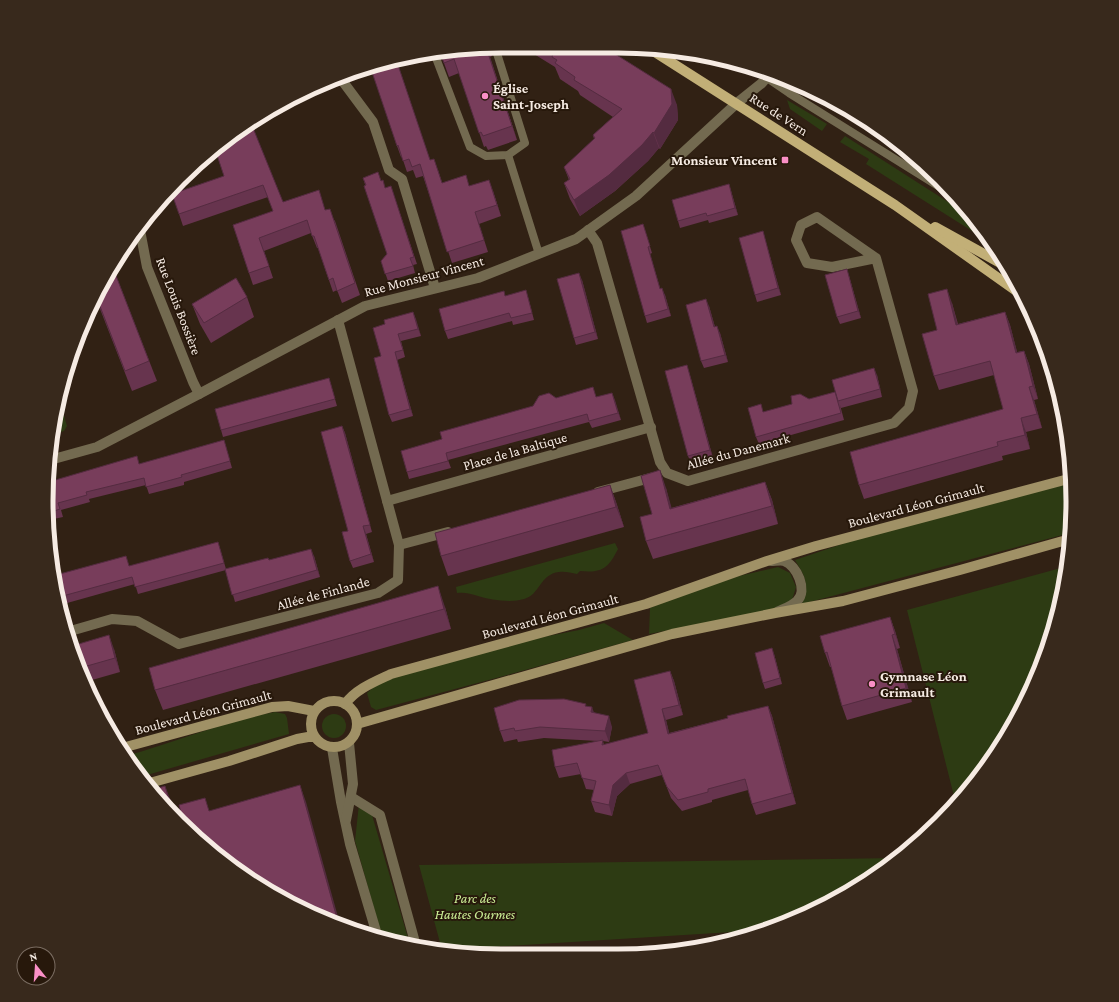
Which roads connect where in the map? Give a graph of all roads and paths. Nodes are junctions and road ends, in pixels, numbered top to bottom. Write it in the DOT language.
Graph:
graph roads {
  1 [pos="497,53"];
  2 [pos="660,55"];
  3 [pos="436,58"];
  4 [pos="766,79"];
  5 [pos="343,82"];
  6 [pos="777,82"];
  7 [pos="737,103"];
  8 [pos="508,155"];
  9 [pos="935,184"];
  10 [pos="895,205"];
  11 [pos="588,230"];
  12 [pos="141,235"];
  13 [pos="539,254"];
  14 [pos="876,258"];
  15 [pos="995,260"];
  16 [pos="435,288"];
  17 [pos="1012,289"];
  18 [pos="338,320"];
  19 [pos="200,394"];
  20 [pos="651,427"];
  21 [pos="55,459"];
  22 [pos="667,473"];
  23 [pos="1065,480"];
  24 [pos="592,494"];
  25 [pos="387,501"];
  26 [pos="455,530"];
  27 [pos="1064,540"];
  28 [pos="399,545"];
  29 [pos="767,561"];
  30 [pos="775,613"];
  31 [pos="72,630"];
  32 [pos="345,704"];
  33 [pos="314,711"];
  34 [pos="358,724"];
  35 [pos="314,737"];
  36 [pos="349,743"];
  37 [pos="127,747"];
  38 [pos="332,748"];
  39 [pos="153,782"];
  40 [pos="351,797"];
  41 [pos="346,822"];
  42 [pos="376,931"];
  43 [pos="414,940"];
  1 -- 8 [label="lane"];
  2 -- 7 [label="main road, Rue de Vern"];
  3 -- 8 [label="lane"];
  4 -- 7 [label="street, Rue Monsieur Vincent"];
  5 -- 16 [label="street"];
  6 -- 9 [label="lane"];
  7 -- 10 [label="main road, Rue de Vern"];
  7 -- 11 [label="street, Rue Monsieur Vincent"];
  8 -- 13 [label="lane"];
  10 -- 15 [label="main road, Rue de Vern"];
  10 -- 17 [label="main road, Rue de Vern"];
  11 -- 13 [label="street, Rue Monsieur Vincent"];
  11 -- 20 [label="street, Allée du Danemark"];
  12 -- 19 [label="street, Rue Louis Bossière"];
  13 -- 16 [label="street, Rue Monsieur Vincent"];
  14 -- 14 [label="street"];
  14 -- 22 [label="street, Allée du Danemark"];
  16 -- 18 [label="street, Rue Monsieur Vincent"];
  18 -- 19 [label="street, Rue Monsieur Vincent"];
  18 -- 25 [label="street, Allée de Finlande"];
  19 -- 21 [label="street, Rue Monsieur Vincent"];
  20 -- 22 [label="street, Allée du Danemark"];
  20 -- 25 [label="street, Place de la Baltique"];
  22 -- 24 [label="street"];
  23 -- 29 [label="main road, Boulevard Léon Grimault"];
  25 -- 28 [label="street, Allée de Finlande"];
  26 -- 28 [label="street"];
  27 -- 30 [label="main road, Boulevard Léon Grimault"];
  28 -- 31 [label="street, Allée de Finlande"];
  29 -- 30 [label="street, Boulevard Léon Grimault"];
  29 -- 32 [label="main road, Boulevard Léon Grimault"];
  30 -- 34 [label="main road, Boulevard Léon Grimault"];
  32 -- 33 [label="main road"];
  32 -- 34 [label="main road"];
  33 -- 35 [label="main road"];
  33 -- 37 [label="main road, Boulevard Léon Grimault"];
  34 -- 36 [label="main road"];
  35 -- 38 [label="main road"];
  35 -- 39 [label="main road"];
  36 -- 38 [label="main road"];
  36 -- 40 [label="street"];
  38 -- 41 [label="street"];
  40 -- 41 [label="street"];
  40 -- 43 [label="street"];
  41 -- 42 [label="street"];
}
